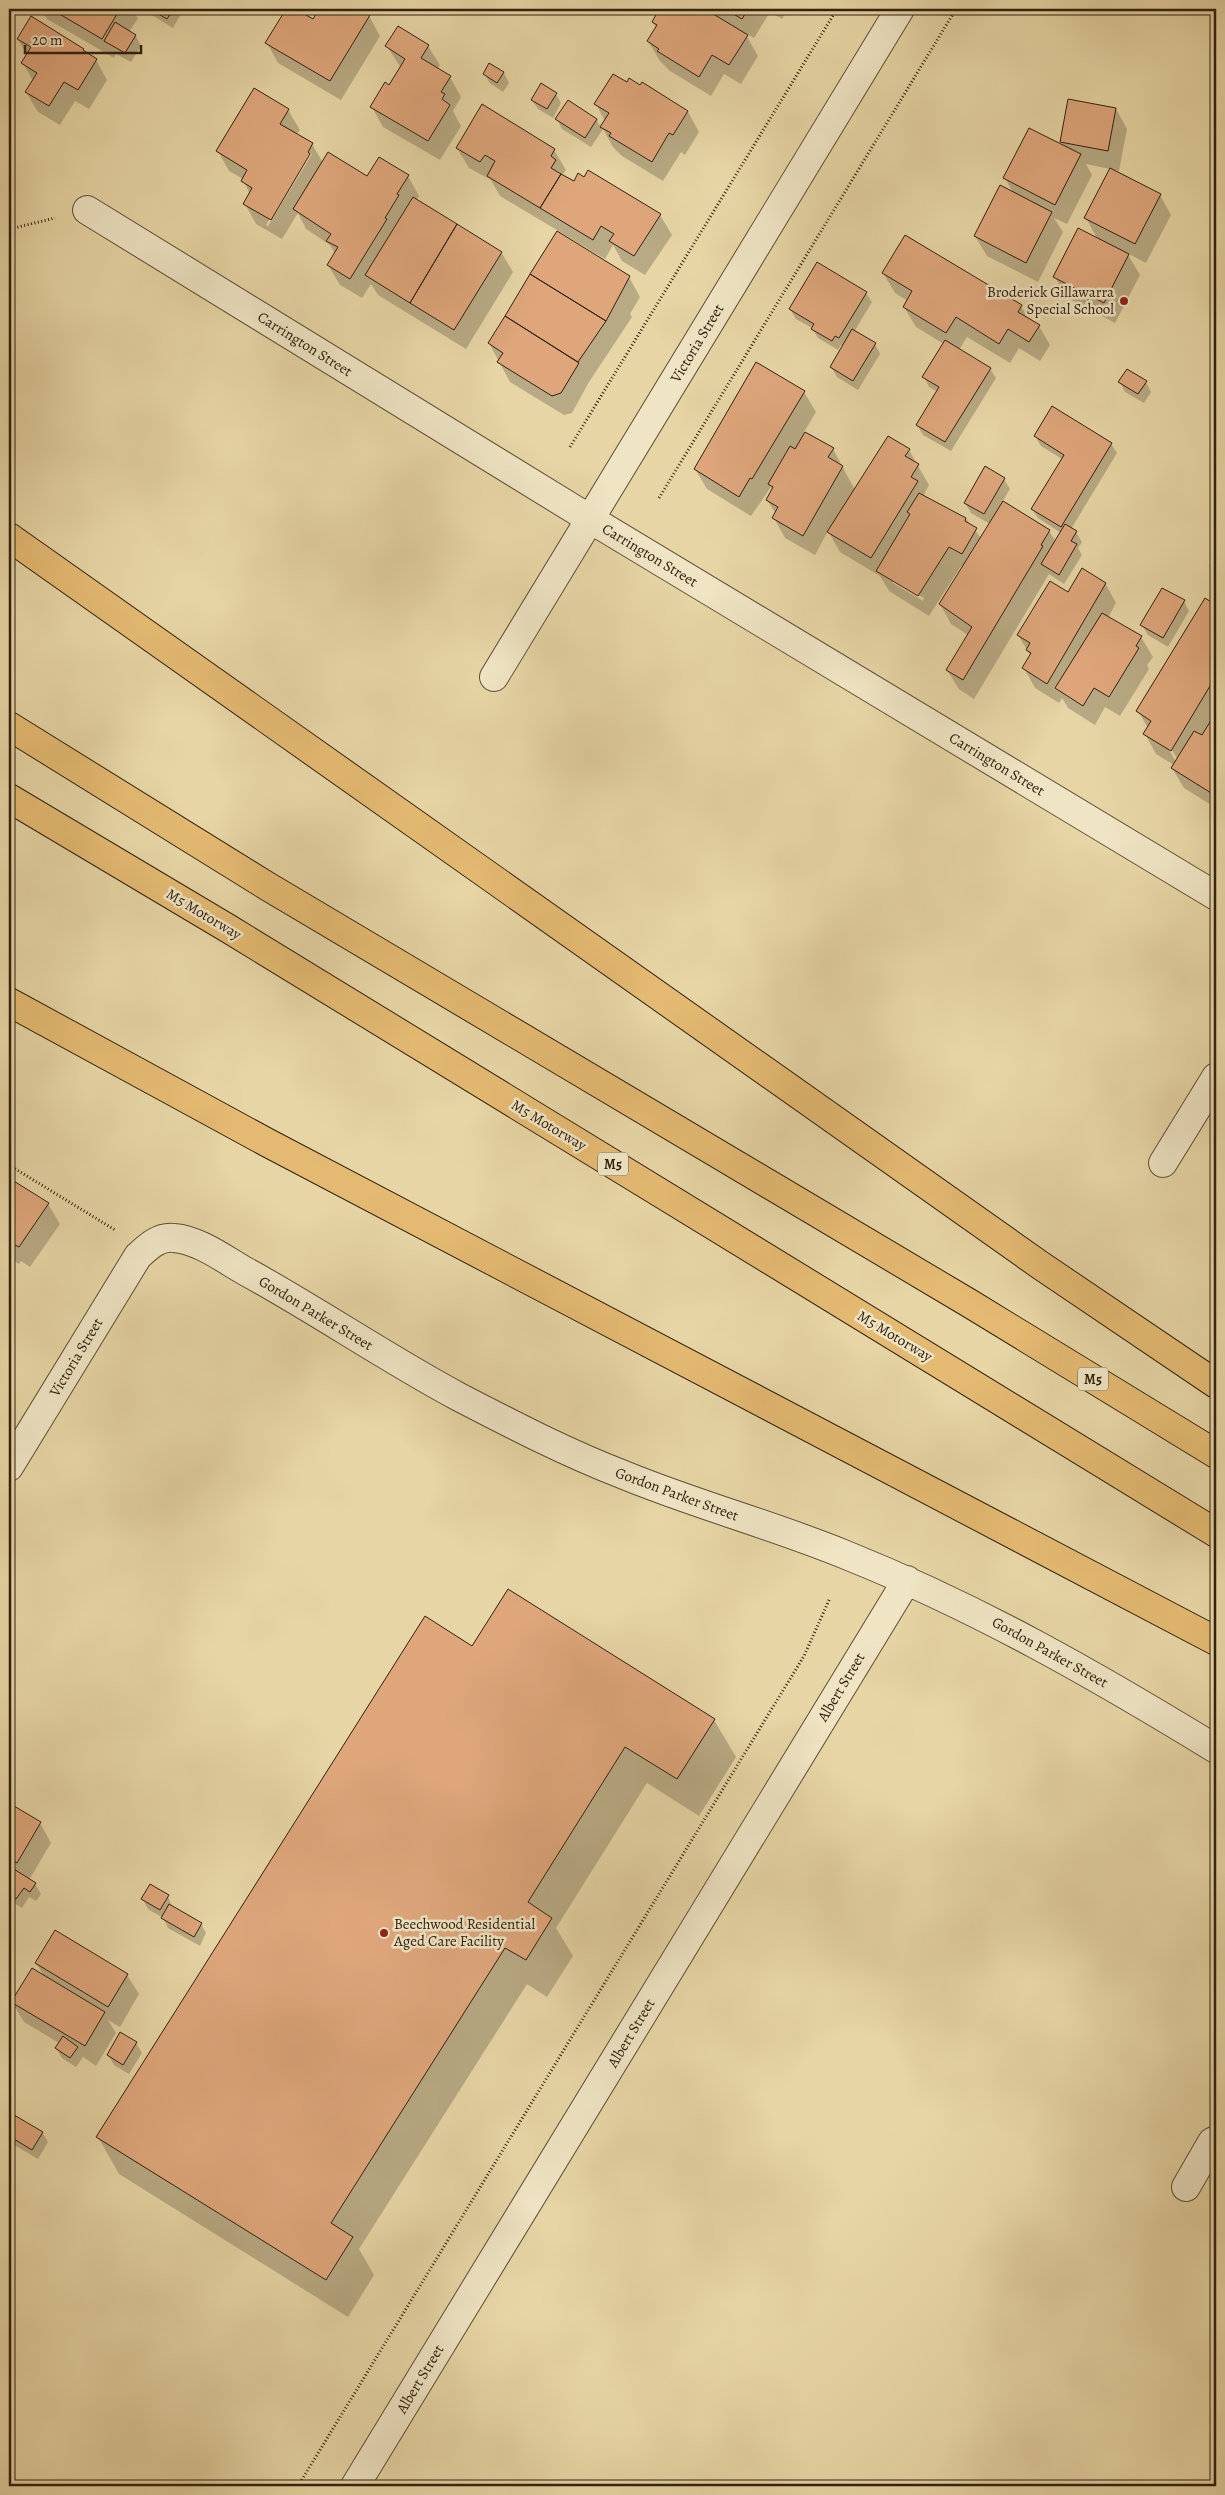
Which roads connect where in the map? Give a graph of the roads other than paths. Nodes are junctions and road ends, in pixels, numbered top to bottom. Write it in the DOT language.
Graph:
graph roads {
  1 [pos="900,9"];
  2 [pos="87,210"];
  3 [pos="590,519"];
  4 [pos="9,537"];
  5 [pos="494,677"];
  6 [pos="9,726"];
  7 [pos="9,798"];
  8 [pos="1216,896"];
  9 [pos="9,1002"];
  10 [pos="1216,1077"];
  11 [pos="1164,1163"];
  12 [pos="146,1249"];
  13 [pos="1216,1384"];
  14 [pos="1216,1454"];
  15 [pos="9,1467"];
  16 [pos="1216,1533"];
  17 [pos="907,1580"];
  18 [pos="1216,1641"];
  19 [pos="1216,1749"];
  20 [pos="1216,2140"];
  21 [pos="1186,2187"];
  22 [pos="355,2486"];
  1 -- 3 [label="street, Victoria Street"];
  2 -- 3 [label="street, Carrington Street"];
  3 -- 5 [label="street, Victoria Street"];
  3 -- 8 [label="street, Carrington Street"];
  4 -- 13 [label="highway"];
  6 -- 14 [label="highway, M5"];
  7 -- 16 [label="highway, M5 Motorway / M5"];
  9 -- 18 [label="highway"];
  10 -- 11 [label="street"];
  12 -- 15 [label="street, Victoria Street"];
  12 -- 17 [label="street, Gordon Parker Street"];
  17 -- 19 [label="street, Gordon Parker Street"];
  17 -- 22 [label="street, Albert Street"];
  20 -- 21 [label="street"];
}
